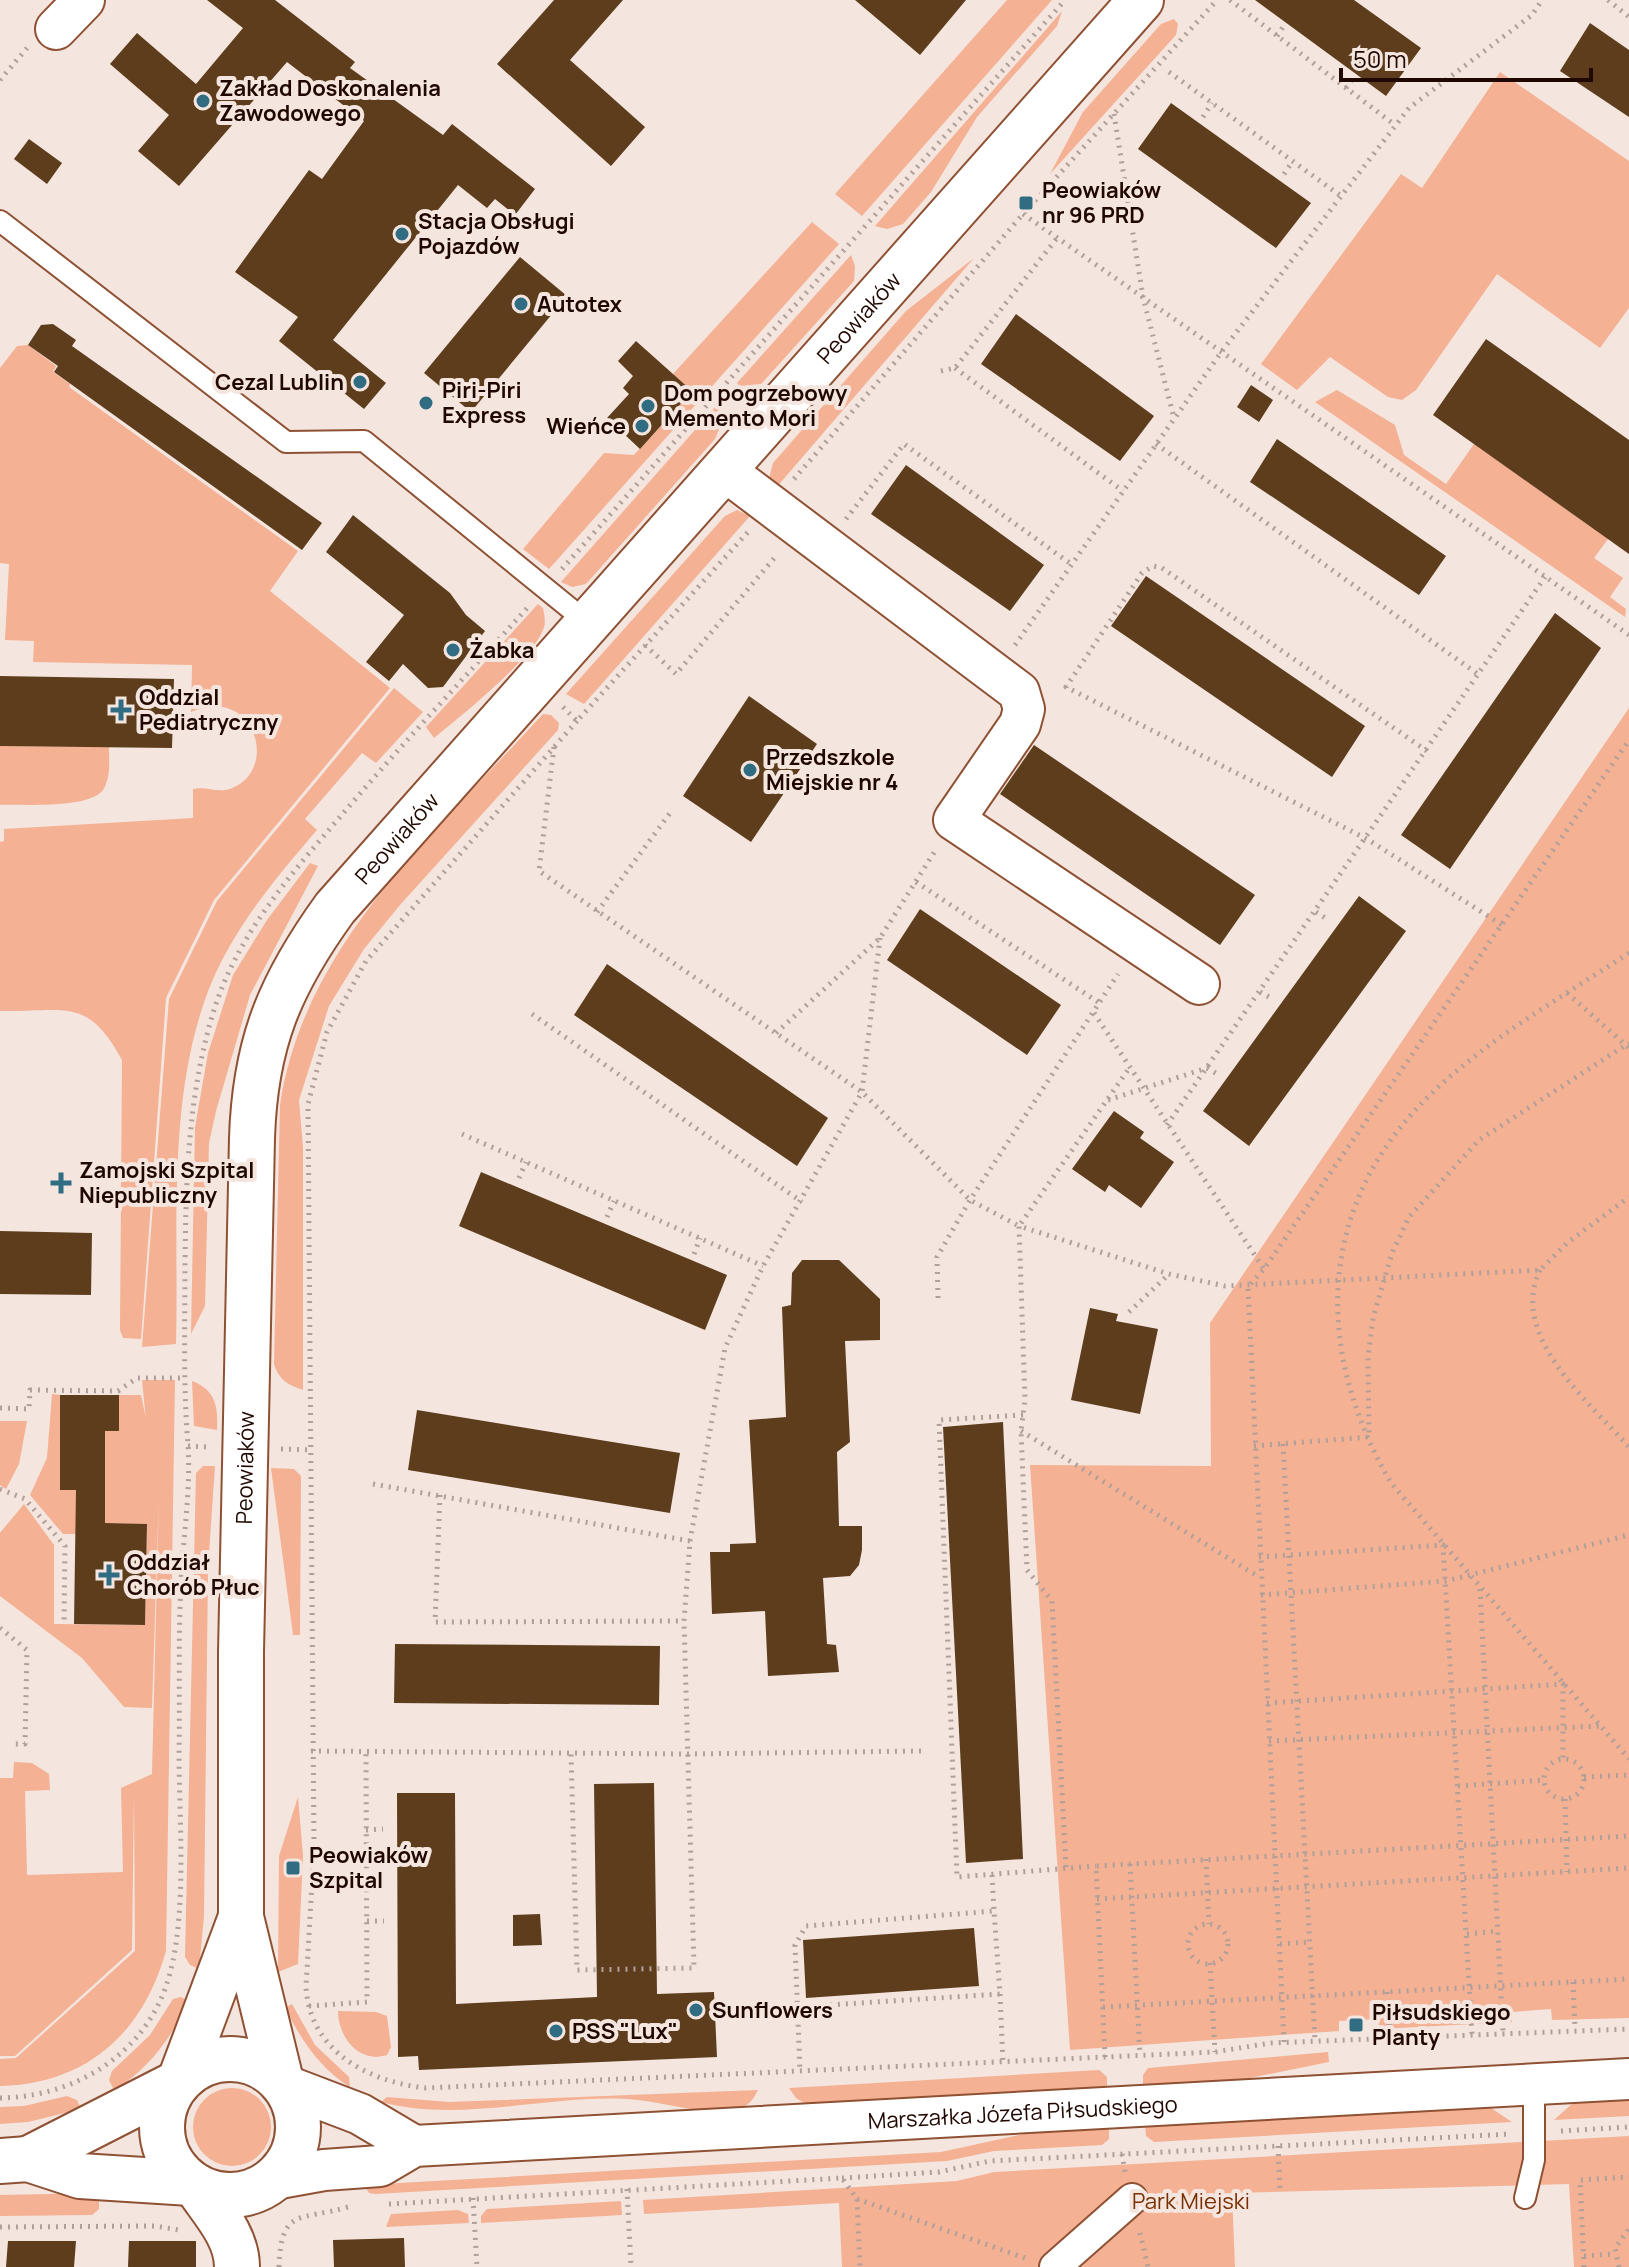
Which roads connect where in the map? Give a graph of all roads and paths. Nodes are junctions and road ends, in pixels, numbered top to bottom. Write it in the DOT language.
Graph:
graph roads {
  1 [pos="84,0"];
  2 [pos="1065,0"];
  3 [pos="1141,0"];
  4 [pos="1217,0"];
  5 [pos="1230,0"];
  6 [pos="1542,0"];
  7 [pos="1606,1"];
  8 [pos="1629,17"];
  9 [pos="1283,27"];
  10 [pos="1277,36"];
  11 [pos="43,37"];
  12 [pos="1169,72"];
  13 [pos="1353,78"];
  14 [pos="0,80"];
  15 [pos="1346,88"];
  16 [pos="1212,103"];
  17 [pos="1114,113"];
  18 [pos="1203,117"];
  19 [pos="1395,125"];
  20 [pos="1293,161"];
  21 [pos="1284,174"];
  22 [pos="1341,196"];
  23 [pos="1023,214"];
  24 [pos="0,221"];
  25 [pos="1057,238"];
  26 [pos="1143,297"];
  27 [pos="1222,351"];
  28 [pos="955,368"];
  29 [pos="941,371"];
  30 [pos="1174,419"];
  31 [pos="1156,444"];
  32 [pos="724,470"];
  33 [pos="1123,491"];
  34 [pos="770,507"];
  35 [pos="842,529"];
  36 [pos="781,550"];
  37 [pos="1071,564"];
  38 [pos="1545,577"];
  39 [pos="546,588"];
  40 [pos="1629,621"];
  41 [pos="588,623"];
  42 [pos="1622,631"];
  43 [pos="1629,635"];
  44 [pos="645,645"];
  45 [pos="996,671"];
  46 [pos="1479,675"];
  47 [pos="1066,687"];
  48 [pos="1058,699"];
  49 [pos="554,700"];
  50 [pos="577,721"];
  51 [pos="1629,740"];
  52 [pos="554,747"];
  53 [pos="1427,751"];
  54 [pos="673,809"];
  55 [pos="954,820"];
  56 [pos="1367,839"];
  57 [pos="316,845"];
  58 [pos="916,882"];
  59 [pos="597,912"];
  60 [pos="1316,912"];
  61 [pos="1327,919"];
  62 [pos="1502,925"];
  63 [pos="880,938"];
  64 [pos="1137,942"];
  65 [pos="1629,953"];
  66 [pos="1199,984"];
  67 [pos="1260,992"];
  68 [pos="1567,993"];
  69 [pos="1273,999"];
  70 [pos="1101,1004"];
  71 [pos="1094,1013"];
  72 [pos="532,1014"];
  73 [pos="776,1033"];
  74 [pos="1628,1045"];
  75 [pos="1130,1067"];
  76 [pos="1207,1068"];
  77 [pos="1219,1075"];
  78 [pos="1142,1087"];
  79 [pos="862,1092"];
  80 [pos="1107,1100"];
  81 [pos="1167,1125"];
  82 [pos="462,1134"];
  83 [pos="526,1162"];
  84 [pos="519,1178"];
  85 [pos="1629,1197"];
  86 [pos="970,1200"];
  87 [pos="614,1201"];
  88 [pos="802,1202"];
  89 [pos="607,1217"];
  90 [pos="1019,1226"];
  91 [pos="700,1238"];
  92 [pos="694,1254"];
  93 [pos="763,1266"];
  94 [pos="1264,1269"];
  95 [pos="1540,1270"];
  96 [pos="1169,1274"];
  97 [pos="1384,1279"];
  98 [pos="1336,1281"];
  99 [pos="1248,1287"];
  100 [pos="938,1298"];
  101 [pos="1129,1312"];
  102 [pos="184,1365"];
  103 [pos="184,1378"];
  104 [pos="0,1408"];
  105 [pos="1023,1415"];
  106 [pos="1021,1431"];
  107 [pos="1369,1437"];
  108 [pos="1283,1444"];
  109 [pos="188,1446"];
  110 [pos="1254,1446"];
  111 [pos="216,1447"];
  112 [pos="1629,1447"];
  113 [pos="273,1449"];
  114 [pos="311,1450"];
  115 [pos="373,1484"];
  116 [pos="0,1489"];
  117 [pos="440,1495"];
  118 [pos="1629,1535"];
  119 [pos="690,1541"];
  120 [pos="1443,1545"];
  121 [pos="1289,1555"];
  122 [pos="1259,1557"];
  123 [pos="1468,1576"];
  124 [pos="1260,1578"];
  125 [pos="1446,1581"];
  126 [pos="1480,1589"];
  127 [pos="1291,1593"];
  128 [pos="1261,1595"];
  129 [pos="64,1621"];
  130 [pos="684,1621"];
  131 [pos="0,1628"];
  132 [pos="1563,1684"];
  133 [pos="1485,1689"];
  134 [pos="1452,1691"];
  135 [pos="1297,1701"];
  136 [pos="1267,1703"];
  137 [pos="1600,1726"];
  138 [pos="1563,1727"];
  139 [pos="1488,1730"];
  140 [pos="1454,1732"];
  141 [pos="1299,1739"];
  142 [pos="1269,1741"];
  143 [pos="12,1744"];
  144 [pos="311,1751"];
  145 [pos="921,1751"];
  146 [pos="366,1752"];
  147 [pos="571,1753"];
  148 [pos="687,1754"];
  149 [pos="1563,1759"];
  150 [pos="1629,1759"];
  151 [pos="1629,1775"];
  152 [pos="1584,1777"];
  153 [pos="1544,1780"];
  154 [pos="1491,1783"];
  155 [pos="1458,1786"];
  156 [pos="1565,1799"];
  157 [pos="383,1829"];
  158 [pos="366,1830"];
  159 [pos="1629,1836"];
  160 [pos="1566,1839"];
  161 [pos="1493,1843"];
  162 [pos="1461,1845"];
  163 [pos="1306,1853"];
  164 [pos="1274,1855"];
  165 [pos="1206,1859"];
  166 [pos="1130,1864"];
  167 [pos="1096,1866"];
  168 [pos="1066,1867"];
  169 [pos="1629,1868"];
  170 [pos="1567,1872"];
  171 [pos="992,1875"];
  172 [pos="1494,1877"];
  173 [pos="1463,1879"];
  174 [pos="1307,1887"];
  175 [pos="1277,1889"];
  176 [pos="1207,1894"];
  177 [pos="1132,1897"];
  178 [pos="1097,1899"];
  179 [pos="994,1911"];
  180 [pos="241,1917"];
  181 [pos="367,1921"];
  182 [pos="384,1921"];
  183 [pos="1209,1924"];
  184 [pos="1498,1931"];
  185 [pos="1467,1934"];
  186 [pos="1310,1942"];
  187 [pos="1280,1944"];
  188 [pos="1210,1963"];
  189 [pos="1629,1979"];
  190 [pos="1573,1982"];
  191 [pos="1501,1986"];
  192 [pos="1470,1988"];
  193 [pos="1387,1992"];
  194 [pos="1000,1994"];
  195 [pos="1313,1995"];
  196 [pos="1283,1997"];
  197 [pos="1211,2001"];
  198 [pos="1137,2005"];
  199 [pos="309,2006"];
  200 [pos="798,2007"];
  201 [pos="1103,2007"];
  202 [pos="1575,2029"];
  203 [pos="1629,2029"];
  204 [pos="1503,2032"];
  205 [pos="1472,2034"];
  206 [pos="1390,2038"];
  207 [pos="1315,2041"];
  208 [pos="1284,2042"];
  209 [pos="1215,2052"];
  210 [pos="1140,2055"];
  211 [pos="1105,2057"];
  212 [pos="1003,2063"];
  213 [pos="800,2071"];
  214 [pos="1629,2079"];
  215 [pos="179,2081"];
  216 [pos="283,2083"];
  217 [pos="1534,2084"];
  218 [pos="0,2098"];
  219 [pos="1629,2127"];
  220 [pos="1550,2132"];
  221 [pos="1516,2134"];
  222 [pos="414,2146"];
  223 [pos="1278,2146"];
  224 [pos="1122,2154"];
  225 [pos="14,2160"];
  226 [pos="1124,2165"];
  227 [pos="1629,2177"];
  228 [pos="842,2178"];
  229 [pos="272,2181"];
  230 [pos="194,2185"];
  231 [pos="627,2189"];
  232 [pos="1280,2191"];
  233 [pos="1232,2197"];
  234 [pos="473,2198"];
  235 [pos="1525,2198"];
  236 [pos="857,2199"];
  237 [pos="1141,2199"];
  238 [pos="382,2204"];
  239 [pos="352,2206"];
  240 [pos="0,2227"];
  241 [pos="1629,2229"];
  242 [pos="189,2232"];
  243 [pos="1615,2254"];
  244 [pos="1584,2256"];
  245 [pos="237,2260"];
  246 [pos="1045,2264"];
  247 [pos="279,2267"];
  248 [pos="477,2267"];
  249 [pos="631,2267"];
  250 [pos="860,2267"];
  251 [pos="1584,2267"];
  252 [pos="1619,2267"];
  1 -- 11 [label="street"];
  2 -- 39 [label="path"];
  3 -- 32 [label="main road, Peowiaków"];
  4 -- 17 [label="path"];
  5 -- 10 [label="path"];
  6 -- 19 [label="path"];
  7 -- 8 [label="path"];
  9 -- 10 [label="path"];
  10 -- 15 [label="path"];
  11 -- 14 [label="path"];
  12 -- 16 [label="path"];
  13 -- 15 [label="path"];
  15 -- 19 [label="path"];
  16 -- 18 [label="path"];
  16 -- 20 [label="path"];
  17 -- 23 [label="path"];
  17 -- 26 [label="path"];
  19 -- 22 [label="path"];
  20 -- 21 [label="path"];
  20 -- 22 [label="path"];
  22 -- 27 [label="path"];
  23 -- 25 [label="path"];
  23 -- 34 [label="path"];
  24 -- 39 [label="lane"];
  25 -- 26 [label="path"];
  25 -- 28 [label="path"];
  26 -- 27 [label="path"];
  26 -- 30 [label="path"];
  27 -- 30 [label="path"];
  27 -- 38 [label="path"];
  28 -- 29 [label="path"];
  28 -- 33 [label="path"];
  30 -- 31 [label="path"];
  31 -- 33 [label="path"];
  31 -- 46 [label="path"];
  32 -- 34 [label="street"];
  32 -- 41 [label="main road, Peowiaków"];
  33 -- 37 [label="path"];
  34 -- 44 [label="path"];
  34 -- 45 [label="street"];
  35 -- 37 [label="path"];
  36 -- 44 [label="path"];
  37 -- 45 [label="path"];
  38 -- 42 [label="path"];
  38 -- 46 [label="path"];
  39 -- 41 [label="lane"];
  39 -- 57 [label="path"];
  40 -- 42 [label="path"];
  41 -- 180 [label="main road, Peowiaków"];
  42 -- 43 [label="path"];
  44 -- 50 [label="path"];
  45 -- 55 [label="street"];
  46 -- 53 [label="path"];
  47 -- 48 [label="path"];
  47 -- 53 [label="path"];
  47 -- 56 [label="path"];
  49 -- 50 [label="path"];
  50 -- 52 [label="path"];
  51 -- 62 [label="path"];
  52 -- 59 [label="path"];
  52 -- 114 [label="path"];
  53 -- 56 [label="path"];
  54 -- 59 [label="path"];
  55 -- 58 [label="path"];
  55 -- 64 [label="street"];
  56 -- 60 [label="path"];
  56 -- 62 [label="path"];
  58 -- 63 [label="path"];
  58 -- 70 [label="path"];
  59 -- 73 [label="path"];
  60 -- 61 [label="path"];
  60 -- 67 [label="path"];
  62 -- 94 [label="path"];
  63 -- 73 [label="path"];
  63 -- 79 [label="path"];
  64 -- 66 [label="street"];
  64 -- 70 [label="path"];
  65 -- 68 [label="path"];
  67 -- 69 [label="path"];
  67 -- 76 [label="path"];
  68 -- 74 [label="path"];
  68 -- 98 [label="path"];
  70 -- 71 [label="path"];
  71 -- 75 [label="path"];
  71 -- 86 [label="path"];
  72 -- 88 [label="path"];
  73 -- 79 [label="path"];
  74 -- 97 [label="path"];
  75 -- 78 [label="path"];
  75 -- 80 [label="path"];
  76 -- 77 [label="path"];
  76 -- 78 [label="path"];
  76 -- 81 [label="path"];
  78 -- 80 [label="path"];
  78 -- 81 [label="path"];
  79 -- 86 [label="path"];
  79 -- 88 [label="path"];
  80 -- 90 [label="path"];
  81 -- 94 [label="path"];
  82 -- 83 [label="path"];
  83 -- 84 [label="path"];
  83 -- 87 [label="path"];
  85 -- 95 [label="path"];
  86 -- 90 [label="path"];
  86 -- 100 [label="path"];
  87 -- 89 [label="path"];
  87 -- 91 [label="path"];
  88 -- 93 [label="path"];
  90 -- 96 [label="path"];
  90 -- 105 [label="path"];
  91 -- 92 [label="path"];
  91 -- 93 [label="path"];
  93 -- 119 [label="path"];
  94 -- 99 [label="path"];
  95 -- 97 [label="path"];
  95 -- 112 [label="path"];
  96 -- 99 [label="path"];
  96 -- 101 [label="path"];
  97 -- 98 [label="path"];
  97 -- 107 [label="path"];
  98 -- 99 [label="path"];
  98 -- 107 [label="path"];
  99 -- 110 [label="path"];
  102 -- 103 [label="path"];
  103 -- 104 [label="path"];
  103 -- 109 [label="path"];
  105 -- 106 [label="path"];
  105 -- 171 [label="path"];
  106 -- 124 [label="path"];
  106 -- 168 [label="path"];
  107 -- 108 [label="path"];
  107 -- 120 [label="path"];
  108 -- 110 [label="path"];
  108 -- 121 [label="path"];
  109 -- 111 [label="path"];
  109 -- 218 [label="path"];
  110 -- 122 [label="path"];
  113 -- 114 [label="path"];
  114 -- 144 [label="path"];
  115 -- 117 [label="path"];
  116 -- 129 [label="path"];
  117 -- 119 [label="path"];
  117 -- 130 [label="path"];
  118 -- 123 [label="path"];
  119 -- 130 [label="path"];
  120 -- 121 [label="path"];
  120 -- 123 [label="path"];
  120 -- 125 [label="path"];
  121 -- 122 [label="path"];
  121 -- 127 [label="path"];
  122 -- 124 [label="path"];
  123 -- 125 [label="path"];
  123 -- 126 [label="path"];
  124 -- 128 [label="path"];
  125 -- 127 [label="path"];
  125 -- 134 [label="path"];
  126 -- 132 [label="path"];
  126 -- 133 [label="path"];
  127 -- 128 [label="path"];
  127 -- 135 [label="path"];
  128 -- 136 [label="path"];
  130 -- 148 [label="path"];
  131 -- 143 [label="path"];
  132 -- 133 [label="path"];
  132 -- 137 [label="path"];
  132 -- 138 [label="path"];
  133 -- 134 [label="path"];
  133 -- 139 [label="path"];
  134 -- 135 [label="path"];
  134 -- 140 [label="path"];
  135 -- 136 [label="path"];
  135 -- 141 [label="path"];
  136 -- 142 [label="path"];
  137 -- 138 [label="path"];
  137 -- 150 [label="path"];
  138 -- 139 [label="path"];
  138 -- 149 [label="path"];
  139 -- 140 [label="path"];
  139 -- 154 [label="path"];
  140 -- 141 [label="path"];
  140 -- 155 [label="path"];
  141 -- 142 [label="path"];
  141 -- 163 [label="path"];
  142 -- 164 [label="path"];
  144 -- 146 [label="path"];
  144 -- 199 [label="path"];
  145 -- 148 [label="path"];
  146 -- 147 [label="path"];
  146 -- 158 [label="path"];
  147 -- 148 [label="path"];
  147 -- 148 [label="path"];
  149 -- 152 [label="path"];
  149 -- 153 [label="path"];
  151 -- 152 [label="path"];
  152 -- 156 [label="path"];
  153 -- 154 [label="path"];
  153 -- 156 [label="path"];
  154 -- 155 [label="path"];
  154 -- 161 [label="path"];
  155 -- 162 [label="path"];
  156 -- 160 [label="path"];
  157 -- 158 [label="path"];
  158 -- 181 [label="path"];
  159 -- 160 [label="path"];
  160 -- 161 [label="path"];
  160 -- 170 [label="path"];
  161 -- 162 [label="path"];
  161 -- 172 [label="path"];
  162 -- 163 [label="path"];
  162 -- 173 [label="path"];
  163 -- 164 [label="path"];
  163 -- 174 [label="path"];
  164 -- 165 [label="path"];
  164 -- 175 [label="path"];
  165 -- 166 [label="path"];
  165 -- 176 [label="path"];
  166 -- 167 [label="path"];
  166 -- 177 [label="path"];
  167 -- 168 [label="path"];
  167 -- 178 [label="path"];
  168 -- 171 [label="path"];
  169 -- 170 [label="path"];
  170 -- 172 [label="path"];
  171 -- 179 [label="path"];
  172 -- 173 [label="path"];
  172 -- 184 [label="path"];
  173 -- 174 [label="path"];
  173 -- 185 [label="path"];
  174 -- 175 [label="path"];
  174 -- 186 [label="path"];
  175 -- 176 [label="path"];
  175 -- 187 [label="path"];
  176 -- 177 [label="path"];
  176 -- 183 [label="path"];
  177 -- 178 [label="path"];
  177 -- 198 [label="path"];
  178 -- 201 [label="path"];
  179 -- 194 [label="path"];
  179 -- 200 [label="path"];
  180 -- 215 [label="main road, Peowiaków"];
  180 -- 216 [label="main road, Peowiaków"];
  181 -- 182 [label="path"];
  181 -- 199 [label="path"];
  183 -- 188 [label="path"];
  183 -- 188 [label="path"];
  184 -- 185 [label="path"];
  184 -- 191 [label="path"];
  185 -- 192 [label="path"];
  186 -- 187 [label="path"];
  186 -- 195 [label="path"];
  187 -- 196 [label="path"];
  188 -- 197 [label="path"];
  189 -- 190 [label="path"];
  190 -- 191 [label="path"];
  190 -- 202 [label="path"];
  191 -- 192 [label="path"];
  191 -- 204 [label="path"];
  192 -- 193 [label="path"];
  192 -- 205 [label="path"];
  193 -- 195 [label="path"];
  193 -- 206 [label="path"];
  194 -- 200 [label="path"];
  194 -- 212 [label="path"];
  195 -- 196 [label="path"];
  195 -- 207 [label="path"];
  196 -- 197 [label="path"];
  196 -- 208 [label="path"];
  197 -- 198 [label="path"];
  197 -- 209 [label="path"];
  198 -- 201 [label="path"];
  198 -- 210 [label="path"];
  199 -- 213 [label="path"];
  200 -- 213 [label="path"];
  201 -- 211 [label="path"];
  202 -- 203 [label="path"];
  202 -- 204 [label="path"];
  204 -- 205 [label="path"];
  205 -- 206 [label="path"];
  206 -- 207 [label="path"];
  207 -- 208 [label="path"];
  208 -- 209 [label="path"];
  209 -- 210 [label="path"];
  210 -- 211 [label="path"];
  211 -- 212 [label="path"];
  212 -- 213 [label="path"];
  214 -- 217 [label="street, Marszałka Józefa Piłsudskiego"];
  215 -- 216 [label="main road"];
  215 -- 225 [label="main road"];
  215 -- 230 [label="main road"];
  216 -- 222 [label="street"];
  216 -- 229 [label="main road"];
  217 -- 222 [label="street, Marszałka Józefa Piłsudskiego"];
  217 -- 235 [label="lane"];
  219 -- 220 [label="path"];
  221 -- 223 [label="path"];
  222 -- 229 [label="street, Marszałka Józefa Piłsudskiego"];
  223 -- 224 [label="path"];
  223 -- 232 [label="path"];
  224 -- 226 [label="path"];
  224 -- 228 [label="path"];
  225 -- 230 [label="main road"];
  227 -- 244 [label="path"];
  228 -- 231 [label="path"];
  228 -- 236 [label="path"];
  229 -- 230 [label="main road"];
  229 -- 245 [label="main road"];
  230 -- 245 [label="main road"];
  231 -- 234 [label="path"];
  231 -- 249 [label="path"];
  233 -- 237 [label="path"];
  234 -- 238 [label="path"];
  234 -- 248 [label="path"];
  236 -- 246 [label="path"];
  236 -- 250 [label="path"];
  237 -- 246 [label="street"];
  239 -- 247 [label="path"];
  240 -- 242 [label="path"];
  241 -- 243 [label="path"];
  243 -- 244 [label="path"];
  243 -- 252 [label="path"];
  244 -- 251 [label="path"];
}
